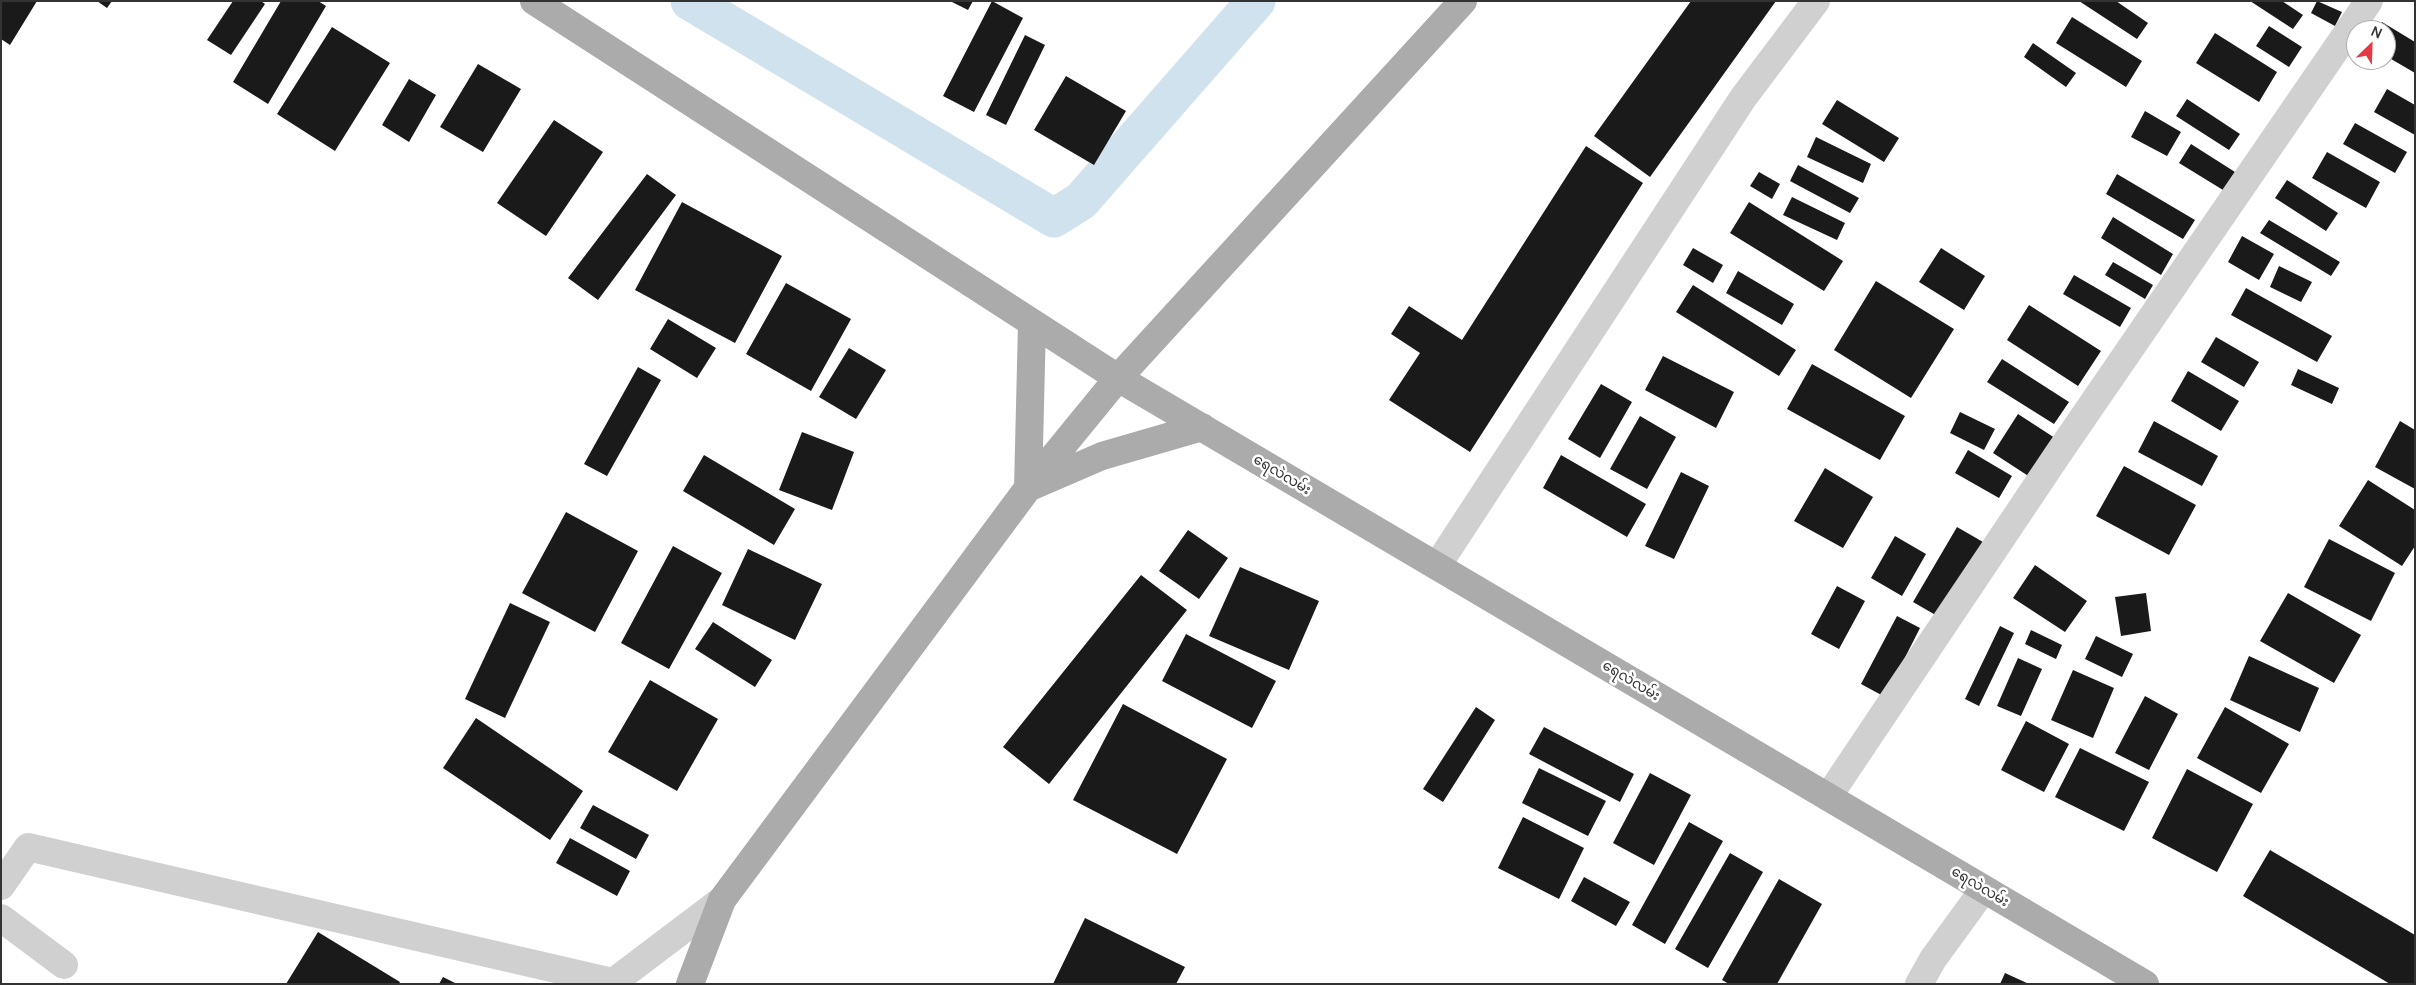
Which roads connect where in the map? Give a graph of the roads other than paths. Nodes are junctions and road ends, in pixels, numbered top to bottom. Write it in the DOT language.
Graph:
graph roads {
  1 [pos="534,1"];
  2 [pos="1463,1"];
  3 [pos="1816,1"];
  4 [pos="2369,1"];
  5 [pos="1032,323"];
  6 [pos="1118,378"];
  7 [pos="1202,427"];
  8 [pos="1028,488"];
  9 [pos="1437,566"];
  10 [pos="1828,797"];
  11 [pos="1,886"];
  12 [pos="1984,889"];
  13 [pos="722,900"];
  14 [pos="1,918"];
  15 [pos="64,965"];
  16 [pos="612,983"];
  17 [pos="690,984"];
  18 [pos="1919,984"];
  19 [pos="2145,984"];
  1 -- 5 [label="main road, ရေလဲလမ်း"];
  2 -- 6 [label="main road"];
  3 -- 9 [label="street"];
  4 -- 10 [label="street"];
  5 -- 6 [label="main road, ရေလဲလမ်း"];
  5 -- 8 [label="main road"];
  6 -- 7 [label="main road, ရေလဲလမ်း"];
  6 -- 8 [label="main road"];
  7 -- 8 [label="main road"];
  7 -- 9 [label="main road, ရေလဲလမ်း"];
  8 -- 13 [label="main road"];
  9 -- 10 [label="main road, ရေလဲလမ်း"];
  10 -- 12 [label="main road, ရေလဲလမ်း"];
  11 -- 16 [label="street"];
  12 -- 18 [label="street"];
  12 -- 19 [label="main road, ရေလဲလမ်း"];
  13 -- 16 [label="street"];
  13 -- 17 [label="main road"];
  14 -- 15 [label="street"];
}
